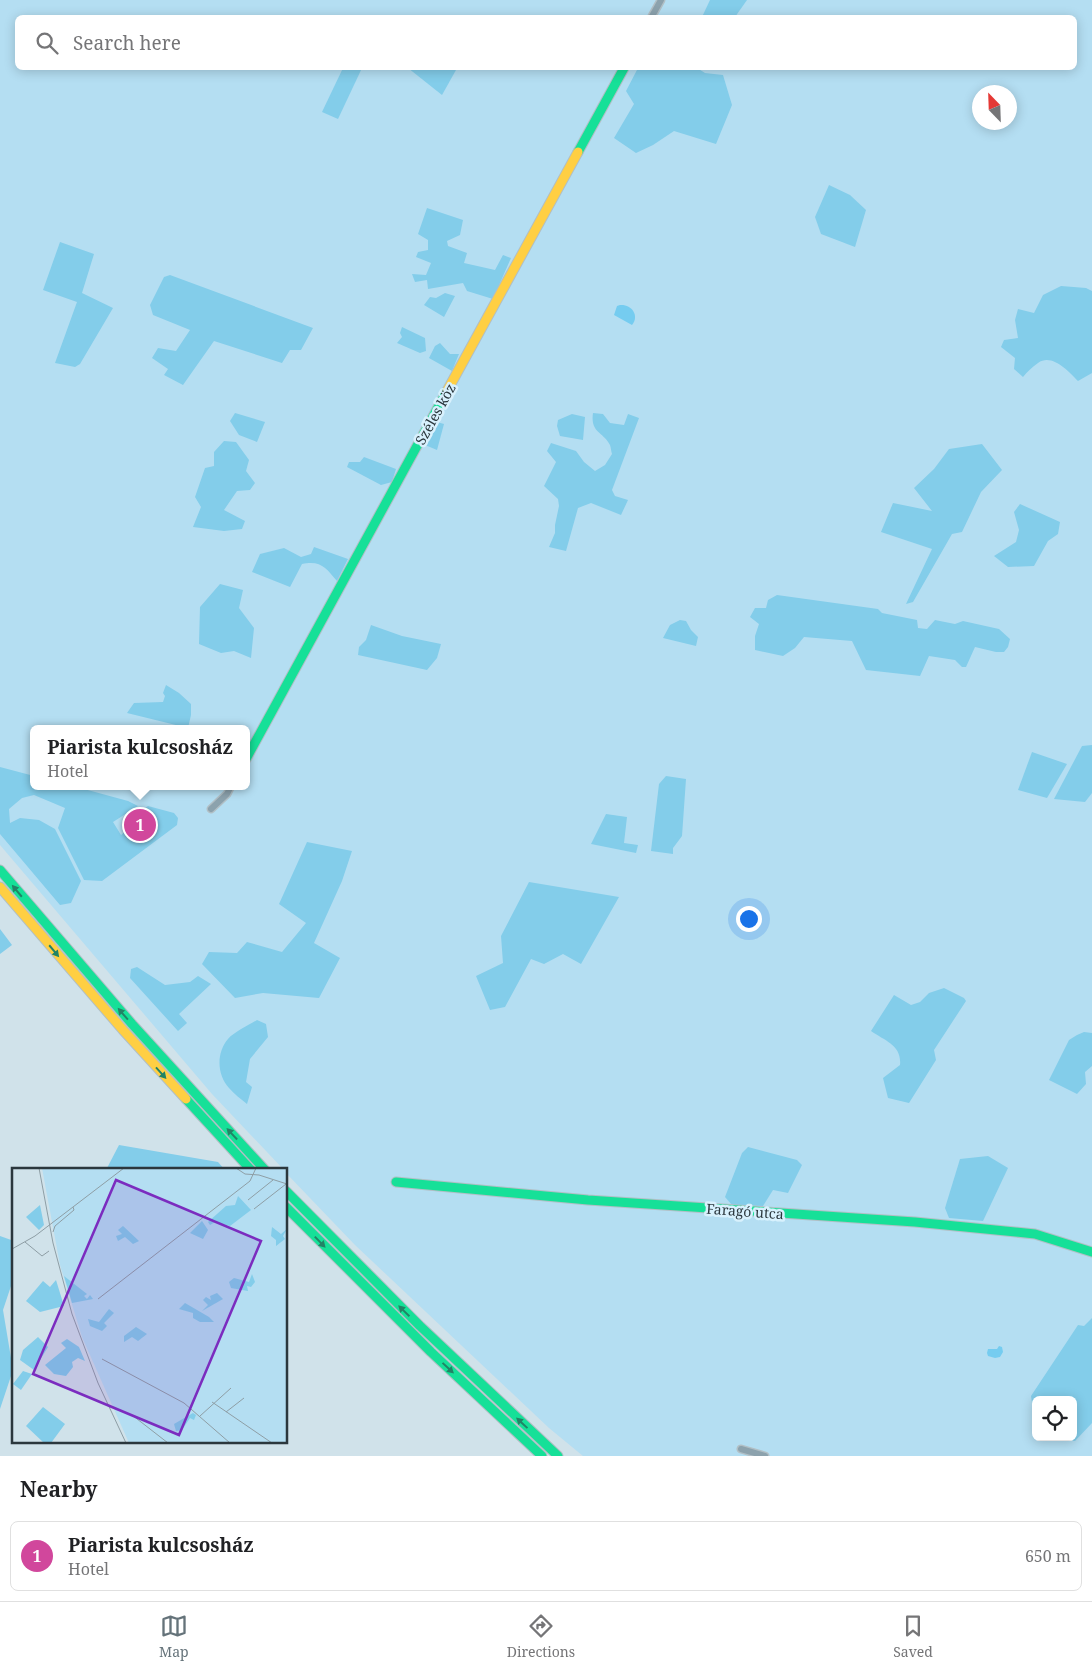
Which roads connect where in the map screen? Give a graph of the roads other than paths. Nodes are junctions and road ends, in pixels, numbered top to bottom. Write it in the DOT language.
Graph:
graph roads {
  1 [pos="661,0"];
  2 [pos="653,15"];
  3 [pos="623,70"];
  4 [pos="250,752"];
  5 [pos="230,790"];
  6 [pos="211,809"];
  7 [pos="0,870"];
  8 [pos="0,886"];
  9 [pos="249,1168"];
  10 [pos="263,1168"];
  11 [pos="396,1182"];
  12 [pos="288,1194"];
  13 [pos="288,1209"];
  14 [pos="1092,1252"];
  15 [pos="742,1449"];
  16 [pos="542,1456"];
  17 [pos="558,1456"];
  18 [pos="765,1456"];
  1 -- 2 [label="street"];
  3 -- 4 [label="main road, Széles köz"];
  5 -- 6 [label="street"];
  10 -- 7 [label="main road, one-way"];
  8 -- 9 [label="main road, one-way"];
  11 -- 14 [label="main road, Faragó utca"];
  17 -- 12 [label="main road, one-way"];
  13 -- 16 [label="main road, one-way"];
  15 -- 18 [label="street"];
}
